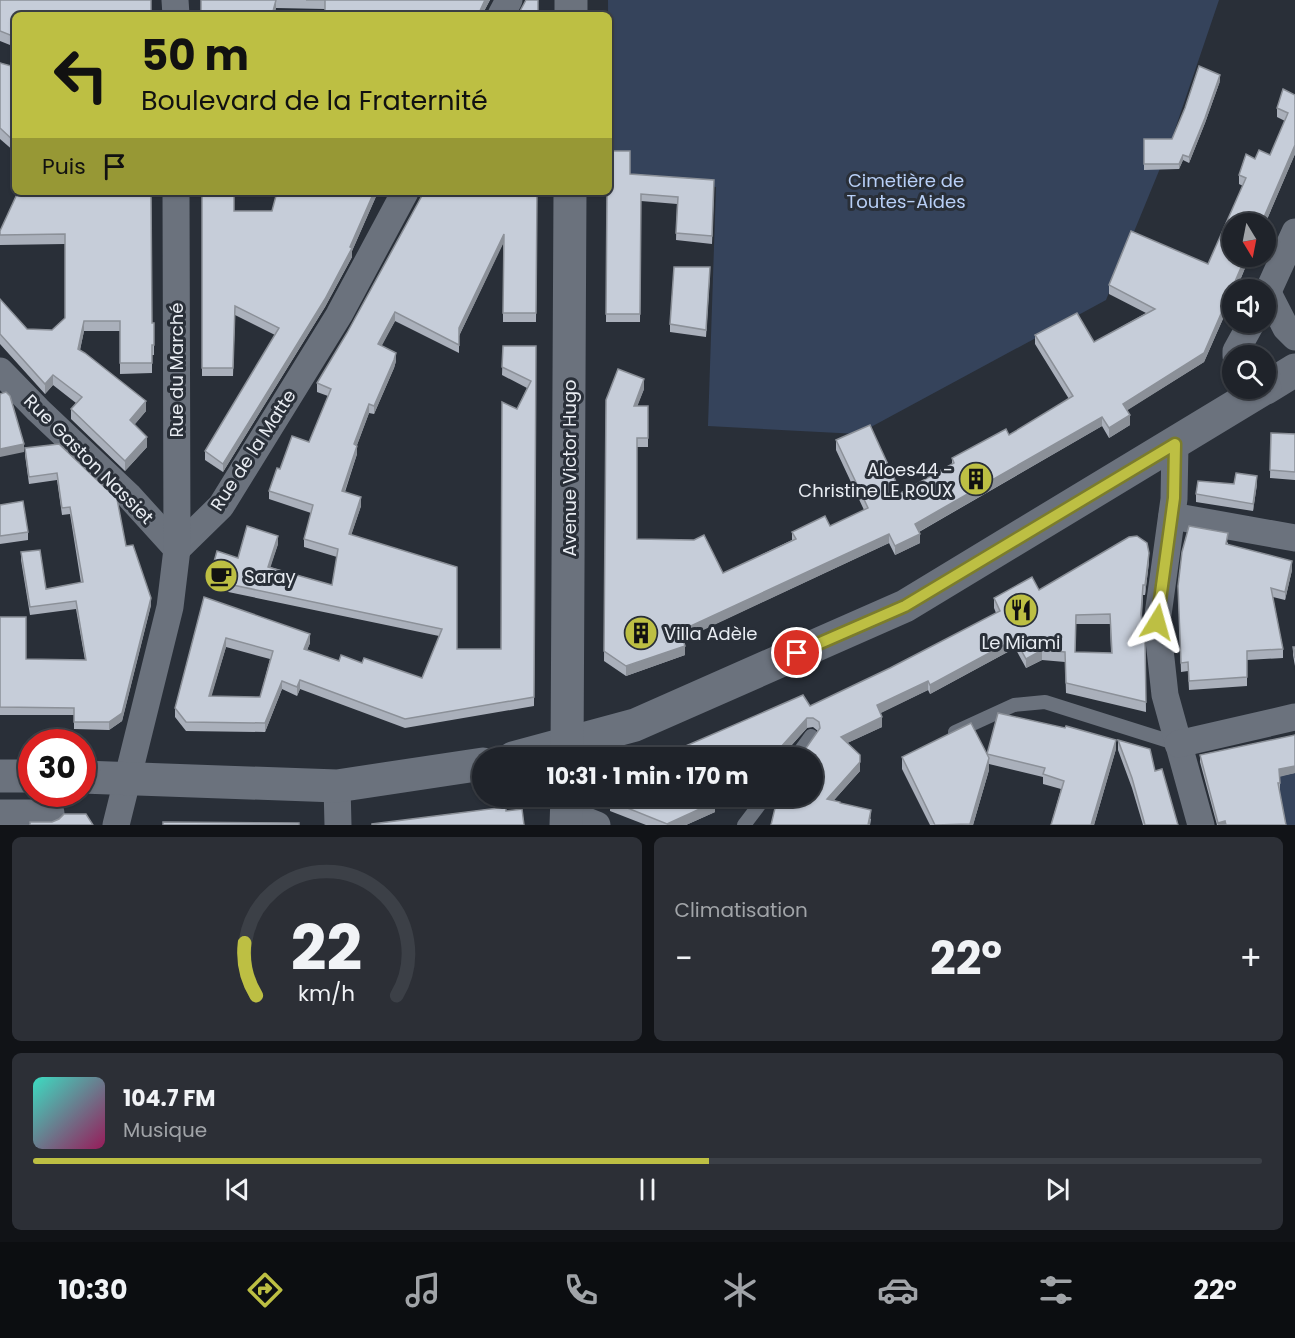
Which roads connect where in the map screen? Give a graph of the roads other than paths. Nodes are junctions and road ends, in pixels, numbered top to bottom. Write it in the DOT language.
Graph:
graph roads {
  1 [pos="176,195"];
  2 [pos="403,195"];
  3 [pos="570,195"];
  4 [pos="1295,232"];
  5 [pos="1274,279"];
  6 [pos="1276,310"];
  7 [pos="1295,337"];
  8 [pos="1295,369"];
  9 [pos="0,371"];
  10 [pos="1276,379"];
  11 [pos="1243,399"];
  12 [pos="1175,444"];
  13 [pos="1172,516"];
  14 [pos="1295,538"];
  15 [pos="177,549"];
  16 [pos="1295,717"];
  17 [pos="811,736"];
  18 [pos="944,737"];
  19 [pos="1178,744"];
  20 [pos="567,747"];
  21 [pos="577,747"];
  22 [pos="803,747"];
  23 [pos="472,766"];
  24 [pos="0,776"];
  25 [pos="18,776"];
  26 [pos="96,777"];
  27 [pos="128,778"];
  28 [pos="337,786"];
  29 [pos="37,807"];
  30 [pos="758,807"];
  31 [pos="567,812"];
  32 [pos="0,813"];
  33 [pos="116,825"];
  34 [pos="338,825"];
  35 [pos="597,825"];
  36 [pos="744,825"];
  37 [pos="1201,825"];
  1 -- 15 [label="street, Rue du Marché"];
  2 -- 15 [label="street, Rue de la Matte"];
  3 -- 20 [label="main road, Avenue Victor Hugo"];
  4 -- 5 [label="street"];
  6 -- 7 [label="street"];
  8 -- 10 [label="main road"];
  9 -- 15 [label="street, Rue Gaston Nassiet"];
  11 -- 12 [label="main road"];
  12 -- 13 [label="street"];
  12 -- 21 [label="main road"];
  13 -- 14 [label="street"];
  13 -- 19 [label="street"];
  15 -- 27 [label="street"];
  16 -- 19 [label="street"];
  17 -- 22 [label="lane"];
  18 -- 19 [label="lane"];
  19 -- 37 [label="street"];
  23 -- 28 [label="main road"];
  24 -- 25 [label="main road"];
  26 -- 27 [label="main road"];
  27 -- 28 [label="main road"];
  27 -- 33 [label="street"];
  28 -- 34 [label="street"];
  29 -- 32 [label="street"];
  30 -- 36 [label="lane"];
  31 -- 35 [label="street"];
}
